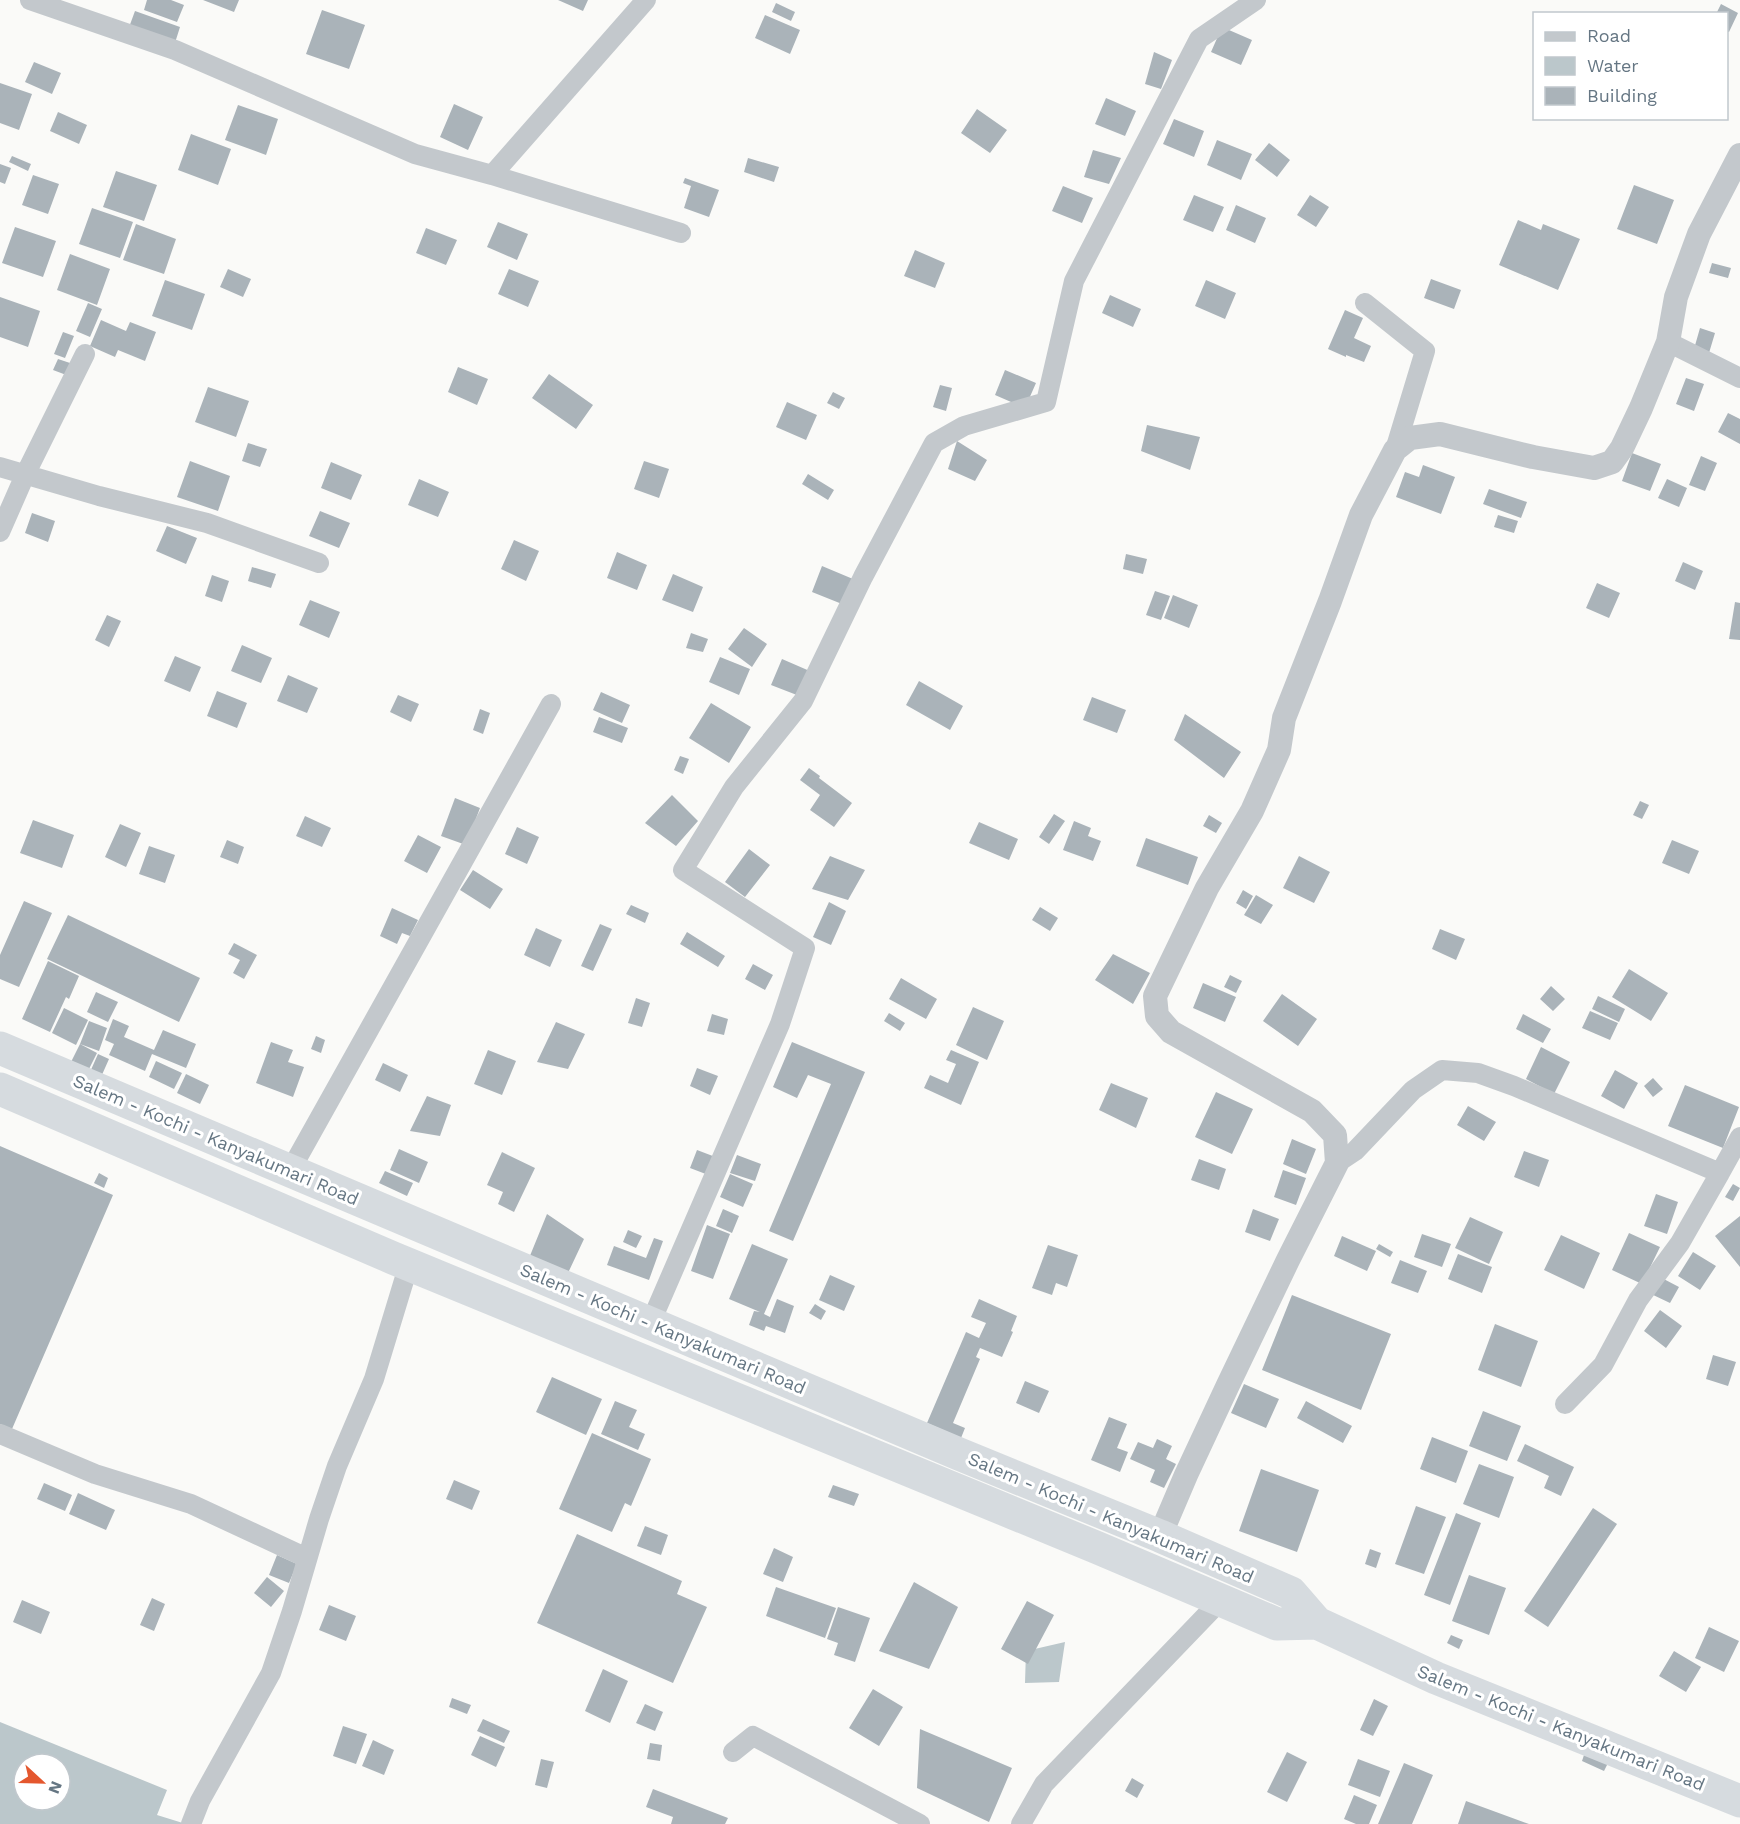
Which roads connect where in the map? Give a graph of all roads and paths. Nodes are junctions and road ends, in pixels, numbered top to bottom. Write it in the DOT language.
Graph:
graph roads {
  1 [pos="30,0"];
  2 [pos="646,0"];
  3 [pos="1256,0"];
  4 [pos="1740,155"];
  5 [pos="492,175"];
  6 [pos="681,233"];
  7 [pos="1365,303"];
  8 [pos="1668,342"];
  9 [pos="86,354"];
  10 [pos="1740,378"];
  11 [pos="1395,450"];
  12 [pos="0,467"];
  13 [pos="25,475"];
  14 [pos="0,532"];
  15 [pos="320,563"];
  16 [pos="551,704"];
  17 [pos="0,1048"];
  18 [pos="0,1089"];
  19 [pos="1740,1137"];
  20 [pos="1346,1157"];
  21 [pos="290,1171"];
  22 [pos="1720,1173"];
  23 [pos="409,1264"];
  24 [pos="650,1324"];
  25 [pos="1565,1404"];
  26 [pos="0,1434"];
  27 [pos="1160,1536"];
  28 [pos="307,1558"];
  29 [pos="1221,1600"];
  30 [pos="1317,1623"];
  31 [pos="733,1752"];
  32 [pos="1740,1801"];
  33 [pos="191,1824"];
  34 [pos="920,1824"];
  35 [pos="1021,1824"];
  1 -- 5 [label="street"];
  2 -- 5 [label="street"];
  3 -- 24 [label="street"];
  4 -- 8 [label="street"];
  5 -- 6 [label="street"];
  7 -- 11 [label="street"];
  8 -- 10 [label="street"];
  8 -- 11 [label="street"];
  9 -- 13 [label="street"];
  11 -- 20 [label="street"];
  12 -- 13 [label="street"];
  13 -- 14 [label="street"];
  13 -- 15 [label="street"];
  16 -- 21 [label="street"];
  17 -- 21 [label="highway, Salem - Kochi - Kanyakumari Road"];
  18 -- 23 [label="highway, Salem - Kochi - Kanyakumari Road"];
  19 -- 22 [label="street"];
  20 -- 22 [label="street"];
  20 -- 27 [label="street"];
  21 -- 24 [label="highway, Salem - Kochi - Kanyakumari Road"];
  22 -- 25 [label="street"];
  23 -- 28 [label="street"];
  23 -- 29 [label="highway, Salem - Kochi - Kanyakumari Road"];
  24 -- 27 [label="highway, Salem - Kochi - Kanyakumari Road"];
  26 -- 28 [label="street"];
  27 -- 30 [label="highway, Salem - Kochi - Kanyakumari Road"];
  28 -- 33 [label="street"];
  29 -- 30 [label="highway, Salem - Kochi - Kanyakumari Road"];
  29 -- 35 [label="street"];
  30 -- 32 [label="highway, Salem - Kochi - Kanyakumari Road"];
  31 -- 34 [label="street"];
}
